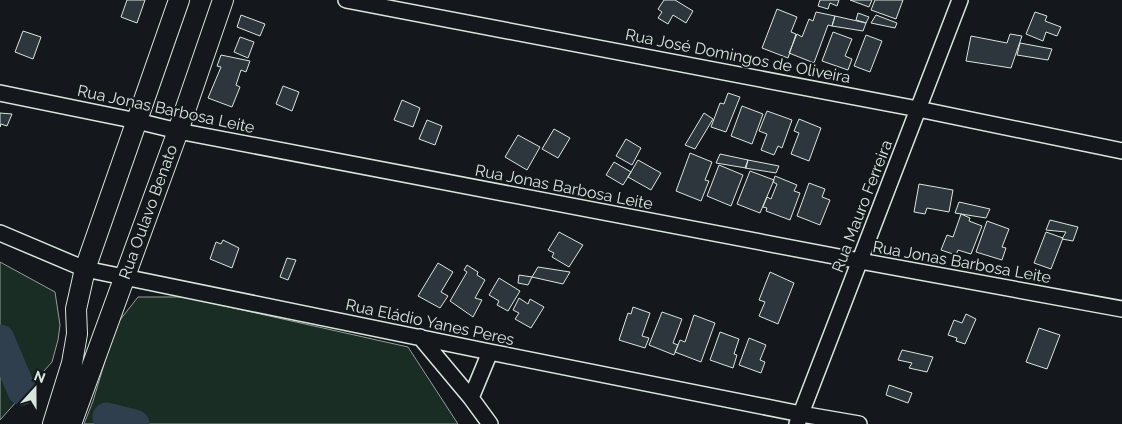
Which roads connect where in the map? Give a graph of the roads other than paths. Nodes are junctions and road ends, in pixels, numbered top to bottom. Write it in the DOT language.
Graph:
graph roads {
  1 [pos="179,0"];
  2 [pos="223,0"];
  3 [pos="346,0"];
  4 [pos="960,0"];
  5 [pos="0,93"];
  6 [pos="918,108"];
  7 [pos="137,121"];
  8 [pos="178,131"];
  9 [pos="1122,151"];
  10 [pos="0,232"];
  11 [pos="860,261"];
  12 [pos="85,269"];
  13 [pos="125,277"];
  14 [pos="1122,309"];
  15 [pos="420,337"];
  16 [pos="490,352"];
  17 [pos="471,398"];
  18 [pos="799,419"];
  19 [pos="53,424"];
  20 [pos="71,424"];
  21 [pos="490,424"];
  22 [pos="859,424"];
  1 -- 7 [label="street"];
  2 -- 8 [label="street, Rua Oulavo Benato"];
  3 -- 6 [label="street, Rua José Domingos de Oliveira"];
  4 -- 6 [label="street, Rua Mauro Ferreira"];
  5 -- 7 [label="street, Rua Jonas Barbosa Leite"];
  6 -- 9 [label="street, Rua José Domingos de Oliveira"];
  6 -- 11 [label="street, Rua Mauro Ferreira"];
  7 -- 8 [label="street, Rua Jonas Barbosa Leite"];
  7 -- 12 [label="street"];
  8 -- 11 [label="street, Rua Jonas Barbosa Leite"];
  8 -- 13 [label="street, Rua Oulavo Benato"];
  10 -- 12 [label="street, Rua Eládio Yanes Peres"];
  11 -- 14 [label="street, Rua Jonas Barbosa Leite"];
  11 -- 18 [label="street, Rua Mauro Ferreira"];
  12 -- 13 [label="street, Rua Eládio Yanes Peres"];
  12 -- 19 [label="street"];
  13 -- 15 [label="street, Rua Eládio Yanes Peres"];
  13 -- 20 [label="street, Rua Oulavo Benato"];
  15 -- 16 [label="street, Rua Eládio Yanes Peres"];
  15 -- 17 [label="street"];
  16 -- 17 [label="street"];
  16 -- 18 [label="street, Rua Eládio Yanes Peres"];
  17 -- 21 [label="street"];
  18 -- 22 [label="street, Rua Eládio Yanes Peres"];
}
